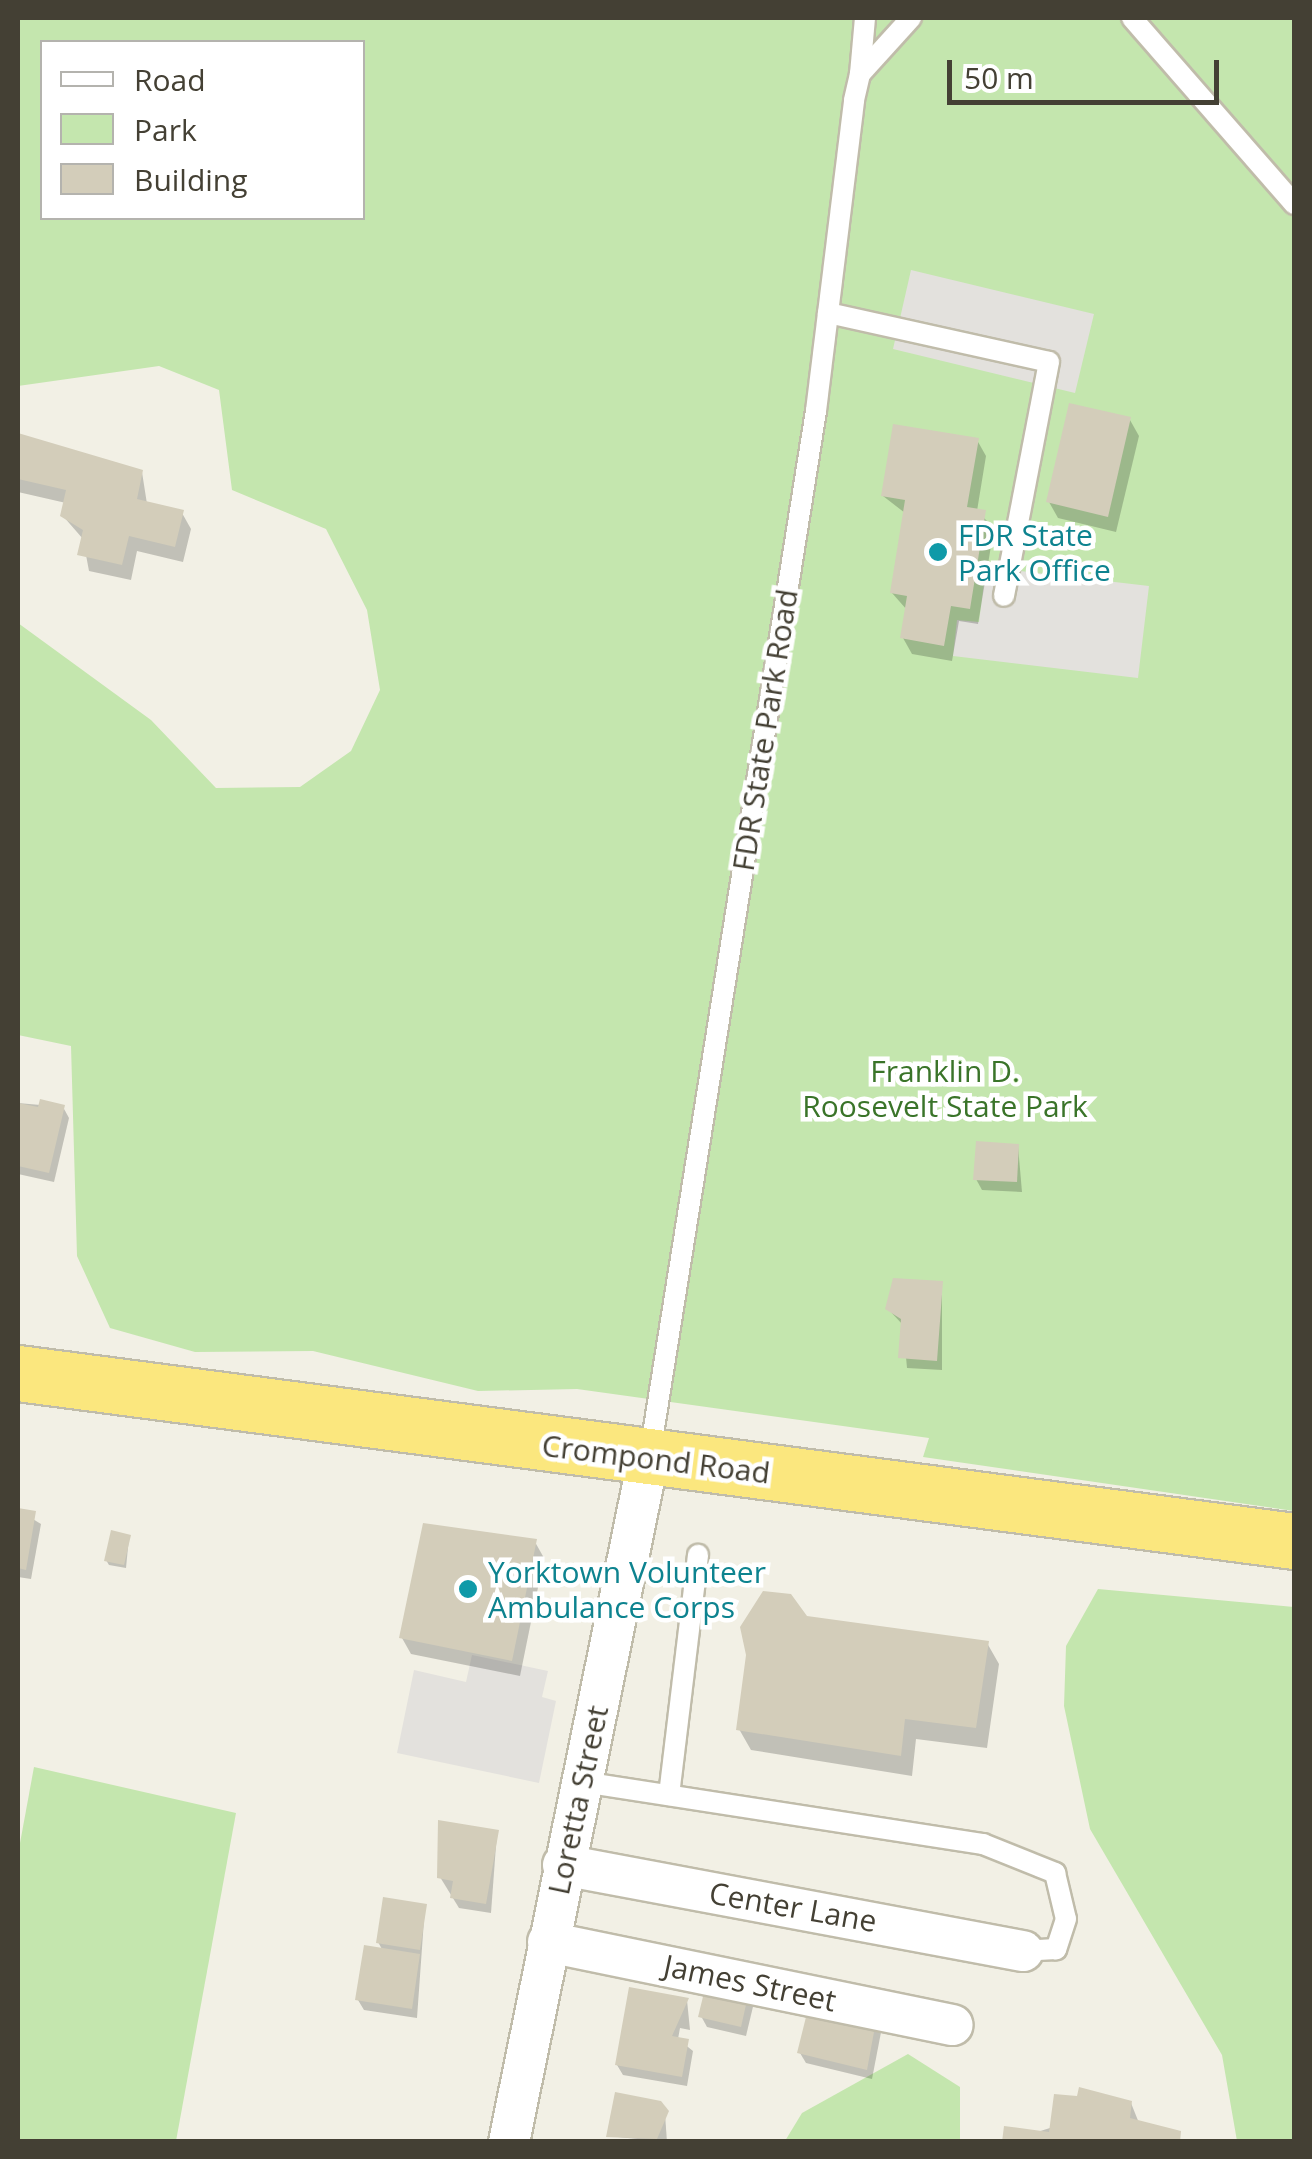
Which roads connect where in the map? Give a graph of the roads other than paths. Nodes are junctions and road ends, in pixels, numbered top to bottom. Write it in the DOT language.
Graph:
graph roads {
  1 [pos="864,18"];
  2 [pos="911,18"];
  3 [pos="1132,18"];
  4 [pos="860,74"];
  5 [pos="1294,204"];
  6 [pos="828,314"];
  7 [pos="1004,596"];
  8 [pos="18,1372"];
  9 [pos="648,1460"];
  10 [pos="1294,1541"];
  11 [pos="698,1555"];
  12 [pos="582,1782"];
  13 [pos="668,1795"];
  14 [pos="563,1865"];
  15 [pos="548,1942"];
  16 [pos="1023,1951"];
  17 [pos="953,2025"];
  18 [pos="509,2142"];
  1 -- 4 [label="lane, FDR State Park Road"];
  2 -- 4 [label="lane"];
  3 -- 5 [label="lane"];
  4 -- 6 [label="lane, FDR State Park Road"];
  6 -- 7 [label="lane"];
  6 -- 9 [label="lane, FDR State Park Road"];
  8 -- 9 [label="highway, Crompond Road"];
  9 -- 10 [label="highway, Crompond Road"];
  9 -- 12 [label="street, Loretta Street"];
  11 -- 13 [label="lane"];
  12 -- 13 [label="lane"];
  12 -- 14 [label="street, Loretta Street"];
  13 -- 16 [label="lane"];
  14 -- 15 [label="street, Loretta Street"];
  14 -- 16 [label="street, Center Lane"];
  15 -- 17 [label="street, James Street"];
  15 -- 18 [label="street, Loretta Street"];
}
